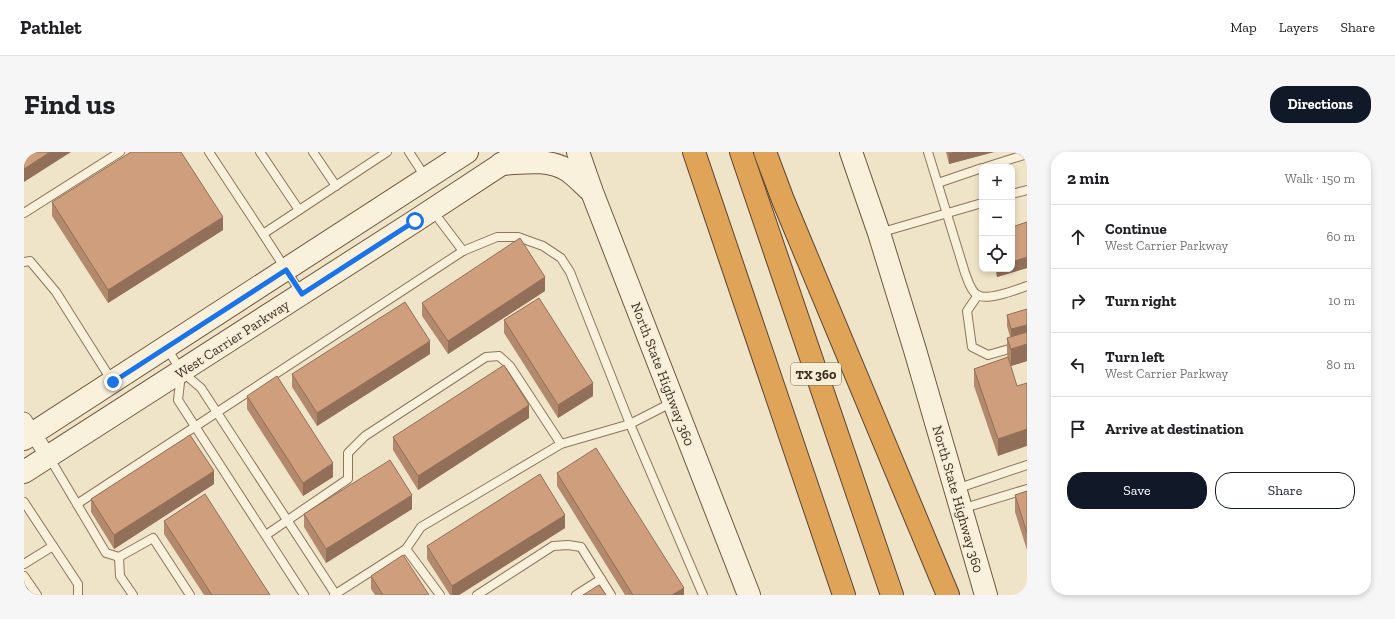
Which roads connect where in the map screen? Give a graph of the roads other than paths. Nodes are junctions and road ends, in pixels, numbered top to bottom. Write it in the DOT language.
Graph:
graph roads {
  1 [pos="120,152"];
  2 [pos="209,152"];
  3 [pos="260,152"];
  4 [pos="313,152"];
  5 [pos="387,152"];
  6 [pos="409,152"];
  7 [pos="467,152"];
  8 [pos="520,152"];
  9 [pos="578,152"];
  10 [pos="694,152"];
  11 [pos="741,152"];
  12 [pos="765,152"];
  13 [pos="851,152"];
  14 [pos="928,152"];
  15 [pos="1027,154"];
  16 [pos="501,164"];
  17 [pos="995,164"];
  18 [pos="979,169"];
  19 [pos="426,178"];
  20 [pos="938,183"];
  21 [pos="336,186"];
  22 [pos="1027,190"];
  23 [pos="592,192"];
  24 [pos="1015,193"];
  25 [pos="979,204"];
  26 [pos="299,210"];
  27 [pos="432,210"];
  28 [pos="24,213"];
  29 [pos="948,213"];
  30 [pos="879,233"];
  31 [pos="263,234"];
  32 [pos="463,251"];
  33 [pos="24,262"];
  34 [pos="286,270"];
  35 [pos="1027,286"];
  36 [pos="302,294"];
  37 [pos="978,295"];
  38 [pos="1027,344"];
  39 [pos="166,348"];
  40 [pos="181,371"];
  41 [pos="113,382"];
  42 [pos="674,401"];
  43 [pos="218,412"];
  44 [pos="630,424"];
  45 [pos="196,427"];
  46 [pos="27,431"];
  47 [pos="561,444"];
  48 [pos="48,456"];
  49 [pos="1027,465"];
  50 [pos="24,472"];
  51 [pos="1027,489"];
  52 [pos="958,499"];
  53 [pos="24,502"];
  54 [pos="77,504"];
  55 [pos="288,521"];
  56 [pos="266,535"];
  57 [pos="53,546"];
  58 [pos="406,549"];
  59 [pos="119,557"];
  60 [pos="24,564"];
  61 [pos="24,576"];
  62 [pos="601,579"];
  63 [pos="746,594"];
  64 [pos="37,595"];
  65 [pos="78,595"];
  66 [pos="133,595"];
  67 [pos="190,595"];
  68 [pos="304,595"];
  69 [pos="335,595"];
  70 [pos="440,595"];
  71 [pos="477,595"];
  72 [pos="576,595"];
  73 [pos="612,595"];
  74 [pos="703,595"];
  75 [pos="844,595"];
  76 [pos="892,595"];
  77 [pos="948,595"];
  78 [pos="986,595"];
  1 -- 28 [label="lane"];
  2 -- 31 [label="lane"];
  3 -- 26 [label="lane"];
  4 -- 21 [label="lane"];
  5 -- 21 [label="lane"];
  6 -- 19 [label="lane"];
  7 -- 19 [label="main road, West Carrier Parkway"];
  8 -- 16 [label="main road, West Carrier Parkway"];
  9 -- 23 [label="main road, North State Highway 360"];
  10 -- 75 [label="highway, TX 360"];
  11 -- 76 [label="highway, TX 360"];
  12 -- 77 [label="highway"];
  13 -- 30 [label="main road, North State Highway 360"];
  14 -- 20 [label="lane"];
  15 -- 17 [label="lane"];
  16 -- 23 [label="main road"];
  16 -- 27 [label="main road, West Carrier Parkway"];
  18 -- 20 [label="lane"];
  19 -- 34 [label="main road, West Carrier Parkway"];
  20 -- 29 [label="lane"];
  21 -- 26 [label="lane"];
  22 -- 24 [label="lane"];
  23 -- 42 [label="main road, North State Highway 360"];
  25 -- 29 [label="lane"];
  26 -- 31 [label="lane"];
  27 -- 32 [label="lane"];
  27 -- 36 [label="main road, West Carrier Parkway"];
  29 -- 30 [label="lane"];
  29 -- 37 [label="lane"];
  30 -- 52 [label="main road, North State Highway 360"];
  31 -- 34 [label="lane"];
  32 -- 43 [label="lane"];
  32 -- 44 [label="lane"];
  33 -- 41 [label="lane"];
  34 -- 36 [label="lane"];
  34 -- 39 [label="main road, West Carrier Parkway"];
  35 -- 37 [label="lane"];
  36 -- 40 [label="main road, West Carrier Parkway"];
  37 -- 38 [label="lane"];
  39 -- 40 [label="lane"];
  39 -- 41 [label="main road, West Carrier Parkway"];
  40 -- 43 [label="lane"];
  40 -- 45 [label="lane"];
  40 -- 48 [label="main road, West Carrier Parkway"];
  41 -- 46 [label="main road, West Carrier Parkway"];
  42 -- 44 [label="lane"];
  42 -- 63 [label="main road, North State Highway 360"];
  43 -- 45 [label="lane"];
  43 -- 55 [label="lane"];
  44 -- 47 [label="lane"];
  44 -- 74 [label="lane"];
  45 -- 54 [label="lane"];
  45 -- 56 [label="lane"];
  46 -- 48 [label="street"];
  47 -- 55 [label="lane"];
  47 -- 58 [label="lane"];
  48 -- 50 [label="main road, West Carrier Parkway"];
  48 -- 54 [label="lane"];
  49 -- 52 [label="lane"];
  51 -- 52 [label="lane"];
  52 -- 78 [label="main road, North State Highway 360"];
  53 -- 57 [label="lane"];
  54 -- 59 [label="lane"];
  55 -- 56 [label="lane"];
  55 -- 69 [label="lane"];
  56 -- 68 [label="lane"];
  57 -- 60 [label="lane"];
  57 -- 65 [label="lane"];
  58 -- 69 [label="lane"];
  58 -- 70 [label="lane"];
  59 -- 66 [label="lane"];
  59 -- 67 [label="lane"];
  61 -- 64 [label="lane"];
  62 -- 71 [label="lane"];
  62 -- 72 [label="lane"];
  62 -- 73 [label="lane"];
}
